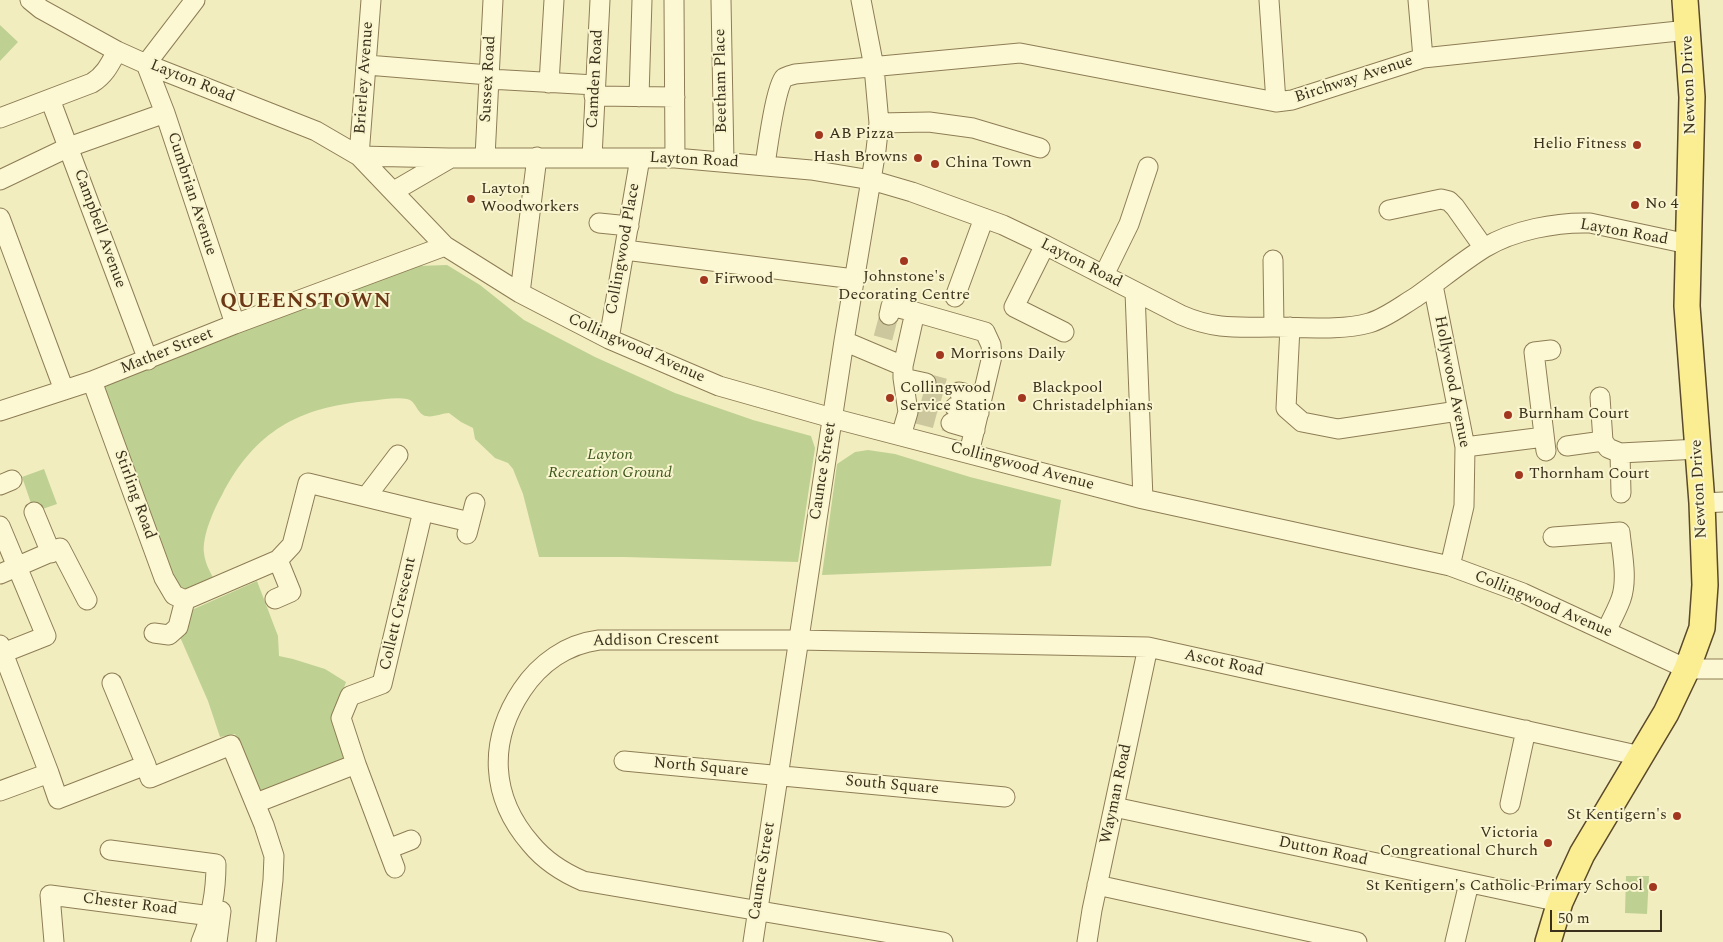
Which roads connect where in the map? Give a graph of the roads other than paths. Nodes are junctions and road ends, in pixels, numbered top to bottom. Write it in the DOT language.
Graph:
graph roads {
  1 [pos="371,0"];
  2 [pos="493,0"];
  3 [pos="554,0"];
  4 [pos="600,0"];
  5 [pos="642,0"];
  6 [pos="674,0"];
  7 [pos="721,0"];
  8 [pos="861,0"];
  9 [pos="1269,0"];
  10 [pos="1418,0"];
  11 [pos="1685,0"];
  12 [pos="192,1"];
  13 [pos="40,3"];
  14 [pos="1688,30"];
  15 [pos="117,51"];
  16 [pos="1423,58"];
  17 [pos="146,64"];
  18 [pos="367,65"];
  19 [pos="874,67"];
  20 [pos="489,77"];
  21 [pos="549,83"];
  22 [pos="594,91"];
  23 [pos="639,97"];
  24 [pos="675,97"];
  25 [pos="50,99"];
  26 [pos="1276,102"];
  27 [pos="165,113"];
  28 [pos="0,118"];
  29 [pos="879,123"];
  30 [pos="69,147"];
  31 [pos="1040,148"];
  32 [pos="359,156"];
  33 [pos="485,157"];
  34 [pos="592,157"];
  35 [pos="449,158"];
  36 [pos="537,158"];
  37 [pos="640,158"];
  38 [pos="675,158"];
  39 [pos="724,161"];
  40 [pos="765,166"];
  41 [pos="1148,167"];
  42 [pos="0,180"];
  43 [pos="870,180"];
  44 [pos="394,191"];
  45 [pos="1389,210"];
  46 [pos="0,218"];
  47 [pos="984,218"];
  48 [pos="599,224"];
  49 [pos="629,226"];
  50 [pos="1688,244"];
  51 [pos="1045,245"];
  52 [pos="445,246"];
  53 [pos="1484,248"];
  54 [pos="625,250"];
  55 [pos="1273,260"];
  56 [pos="1104,275"];
  57 [pos="854,279"];
  58 [pos="1433,285"];
  59 [pos="1135,292"];
  60 [pos="520,293"];
  61 [pos="955,297"];
  62 [pos="915,312"];
  63 [pos="889,315"];
  64 [pos="234,324"];
  65 [pos="1282,327"];
  66 [pos="1064,332"];
  67 [pos="608,339"];
  68 [pos="844,342"];
  69 [pos="1551,350"];
  70 [pos="148,360"];
  71 [pos="92,381"];
  72 [pos="64,390"];
  73 [pos="912,392"];
  74 [pos="1600,397"];
  75 [pos="0,411"];
  76 [pos="1458,411"];
  77 [pos="979,413"];
  78 [pos="832,418"];
  79 [pos="901,436"];
  80 [pos="1603,441"];
  81 [pos="1465,446"];
  82 [pos="1567,446"];
  83 [pos="1699,448"];
  84 [pos="969,453"];
  85 [pos="1620,454"];
  86 [pos="398,455"];
  87 [pos="1621,493"];
  88 [pos="366,497"];
  89 [pos="1143,499"];
  90 [pos="475,503"];
  91 [pos="1713,503"];
  92 [pos="423,511"];
  93 [pos="34,512"];
  94 [pos="0,526"];
  95 [pos="1553,537"];
  96 [pos="51,553"];
  97 [pos="278,560"];
  98 [pos="1450,566"];
  99 [pos="9,571"];
  100 [pos="275,599"];
  101 [pos="87,600"];
  102 [pos="185,600"];
  103 [pos="1606,631"];
  104 [pos="154,633"];
  105 [pos="798,640"];
  106 [pos="1148,647"];
  107 [pos="2,649"];
  108 [pos="1723,669"];
  109 [pos="1687,670"];
  110 [pos="112,683"];
  111 [pos="1526,730"];
  112 [pos="1641,756"];
  113 [pos="624,761"];
  114 [pos="356,764"];
  115 [pos="146,765"];
  116 [pos="49,773"];
  117 [pos="778,776"];
  118 [pos="0,791"];
  119 [pos="1005,797"];
  120 [pos="256,803"];
  121 [pos="1510,804"];
  122 [pos="1114,808"];
  123 [pos="411,840"];
  124 [pos="110,850"];
  125 [pos="388,850"];
  126 [pos="395,868"];
  127 [pos="1468,883"];
  128 [pos="1097,885"];
  129 [pos="1560,902"];
  130 [pos="757,911"];
  131 [pos="216,912"];
  132 [pos="56,942"];
  133 [pos="201,942"];
  134 [pos="217,942"];
  135 [pos="266,942"];
  136 [pos="752,942"];
  137 [pos="943,942"];
  138 [pos="1087,942"];
  139 [pos="1357,942"];
  140 [pos="1455,942"];
  141 [pos="1548,942"];
  1 -- 18 [label="street, Brierley Avenue"];
  2 -- 20 [label="street, Sussex Road"];
  3 -- 21 [label="street"];
  4 -- 22 [label="street, Camden Road"];
  5 -- 23 [label="street"];
  6 -- 24 [label="street"];
  7 -- 39 [label="street, Beetham Place"];
  8 -- 19 [label="street, Caunce Street"];
  9 -- 26 [label="street"];
  10 -- 16 [label="street"];
  11 -- 14 [label="main road, Newton Drive"];
  12 -- 17 [label="street"];
  13 -- 15 [label="street, Layton Road"];
  14 -- 16 [label="street, Birchway Avenue"];
  14 -- 50 [label="main road, Newton Drive"];
  15 -- 17 [label="street, Layton Road"];
  15 -- 25 [label="street"];
  16 -- 26 [label="street, Birchway Avenue"];
  17 -- 27 [label="street, Cumbrian Avenue"];
  17 -- 32 [label="street, Layton Road"];
  18 -- 20 [label="street"];
  18 -- 32 [label="street, Brierley Avenue"];
  19 -- 26 [label="street, Birchway Avenue"];
  19 -- 29 [label="street, Caunce Street"];
  19 -- 40 [label="street, Birchway Avenue"];
  20 -- 21 [label="street"];
  20 -- 33 [label="street, Sussex Road"];
  21 -- 22 [label="street"];
  22 -- 23 [label="street"];
  22 -- 34 [label="street, Camden Road"];
  23 -- 24 [label="street"];
  24 -- 38 [label="street"];
  25 -- 28 [label="street"];
  25 -- 30 [label="street, Campbell Avenue"];
  27 -- 30 [label="street"];
  27 -- 64 [label="street, Cumbrian Avenue"];
  29 -- 31 [label="street"];
  29 -- 43 [label="street, Caunce Street"];
  30 -- 42 [label="street"];
  30 -- 70 [label="street, Campbell Avenue"];
  32 -- 35 [label="street, Layton Road"];
  32 -- 44 [label="street, Layton Road"];
  33 -- 35 [label="street, Layton Road"];
  33 -- 36 [label="street, Layton Road"];
  34 -- 36 [label="street, Layton Road"];
  34 -- 37 [label="street, Layton Road"];
  35 -- 44 [label="street, Layton Road"];
  36 -- 60 [label="street"];
  37 -- 38 [label="street, Layton Road"];
  37 -- 49 [label="street, Collingwood Place"];
  38 -- 39 [label="street, Layton Road"];
  39 -- 40 [label="street, Layton Road"];
  40 -- 43 [label="street, Layton Road"];
  41 -- 56 [label="street"];
  43 -- 47 [label="street, Layton Road"];
  43 -- 57 [label="street, Caunce Street"];
  44 -- 52 [label="street, Collingwood Avenue"];
  45 -- 53 [label="street"];
  46 -- 72 [label="street"];
  47 -- 51 [label="street, Layton Road"];
  47 -- 61 [label="street"];
  48 -- 49 [label="street"];
  49 -- 54 [label="street, Collingwood Place"];
  50 -- 53 [label="street, Layton Road"];
  50 -- 83 [label="main road, Newton Drive"];
  51 -- 56 [label="street, Layton Road"];
  51 -- 66 [label="street"];
  52 -- 60 [label="street, Collingwood Avenue"];
  52 -- 64 [label="street, Mather Street"];
  53 -- 58 [label="street, Layton Road"];
  54 -- 57 [label="street"];
  54 -- 67 [label="street, Collingwood Place"];
  55 -- 65 [label="street"];
  56 -- 59 [label="street, Layton Road"];
  57 -- 68 [label="street, Caunce Street"];
  58 -- 65 [label="street, Layton Road"];
  58 -- 76 [label="street, Hollywood Avenue"];
  59 -- 65 [label="street, Layton Road"];
  59 -- 89 [label="street"];
  60 -- 67 [label="street, Collingwood Avenue"];
  62 -- 63 [label="street"];
  62 -- 73 [label="street"];
  62 -- 77 [label="street"];
  64 -- 70 [label="street, Mather Street"];
  65 -- 76 [label="street"];
  67 -- 78 [label="street, Collingwood Avenue"];
  68 -- 73 [label="street"];
  68 -- 78 [label="street, Caunce Street"];
  69 -- 81 [label="street"];
  70 -- 71 [label="street, Mather Street"];
  71 -- 72 [label="street, Mather Street"];
  71 -- 102 [label="street, Stirling Road"];
  72 -- 75 [label="street, Mather Street"];
  73 -- 79 [label="street"];
  74 -- 80 [label="street"];
  76 -- 81 [label="street, Hollywood Avenue"];
  77 -- 77 [label="street"];
  77 -- 84 [label="street"];
  78 -- 79 [label="street, Collingwood Avenue"];
  78 -- 105 [label="street, Caunce Street"];
  79 -- 84 [label="street, Collingwood Avenue"];
  80 -- 82 [label="street"];
  80 -- 85 [label="street"];
  81 -- 98 [label="street, Hollywood Avenue"];
  83 -- 85 [label="street"];
  83 -- 91 [label="main road, Newton Drive"];
  84 -- 89 [label="street, Collingwood Avenue"];
  85 -- 87 [label="street"];
  86 -- 88 [label="street"];
  88 -- 92 [label="street"];
  88 -- 97 [label="street"];
  89 -- 98 [label="street, Collingwood Avenue"];
  90 -- 92 [label="street"];
  91 -- 109 [label="main road, Newton Drive"];
  92 -- 114 [label="street, Collett Crescent"];
  93 -- 96 [label="street"];
  94 -- 99 [label="street"];
  95 -- 103 [label="street"];
  96 -- 99 [label="street"];
  96 -- 101 [label="street"];
  97 -- 100 [label="street"];
  97 -- 102 [label="street"];
  98 -- 103 [label="street, Collingwood Avenue"];
  99 -- 107 [label="street"];
  102 -- 104 [label="street"];
  103 -- 109 [label="street, Collingwood Avenue"];
  105 -- 106 [label="street, Ascot Road"];
  105 -- 117 [label="street, Caunce Street"];
  105 -- 130 [label="street, Addison Crescent"];
  106 -- 111 [label="street, Ascot Road"];
  106 -- 122 [label="street, Wayman Road"];
  107 -- 116 [label="street"];
  108 -- 109 [label="street"];
  109 -- 112 [label="main road, Newton Drive"];
  110 -- 115 [label="street"];
  111 -- 112 [label="street, Ascot Road"];
  111 -- 121 [label="street"];
  112 -- 129 [label="main road, Newton Drive"];
  113 -- 117 [label="street, North Square"];
  114 -- 120 [label="street"];
  114 -- 125 [label="street"];
  115 -- 116 [label="street"];
  115 -- 120 [label="street"];
  116 -- 118 [label="street"];
  117 -- 119 [label="street, South Square"];
  117 -- 130 [label="street, Caunce Street"];
  120 -- 135 [label="street"];
  122 -- 127 [label="street, Dutton Road"];
  122 -- 128 [label="street, Wayman Road"];
  123 -- 125 [label="street"];
  124 -- 131 [label="street"];
  125 -- 126 [label="street"];
  127 -- 129 [label="street, Dutton Road"];
  127 -- 140 [label="street"];
  128 -- 138 [label="street, Wayman Road"];
  128 -- 139 [label="street"];
  129 -- 141 [label="main road, Newton Drive"];
  130 -- 136 [label="street, Caunce Street"];
  130 -- 137 [label="street, Addison Crescent"];
  131 -- 132 [label="street, Chester Road"];
  131 -- 133 [label="street"];
  131 -- 134 [label="street"];
}
